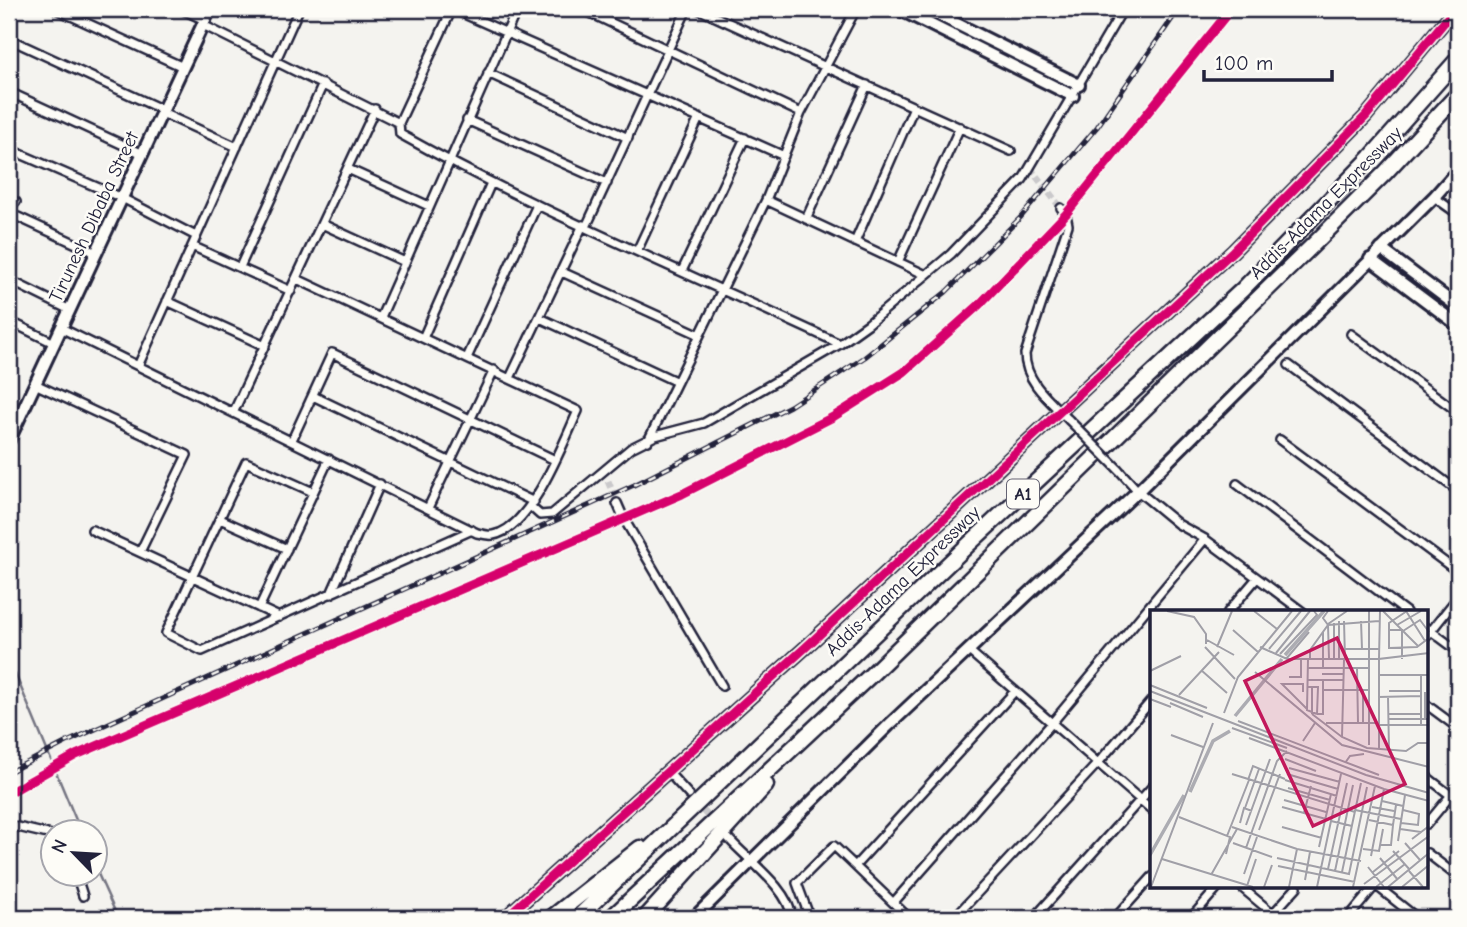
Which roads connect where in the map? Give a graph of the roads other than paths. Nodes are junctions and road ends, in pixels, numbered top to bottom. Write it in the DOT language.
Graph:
graph roads {
  1 [pos="56,9"];
  2 [pos="181,9"];
  3 [pos="210,9"];
  4 [pos="299,9"];
  5 [pos="452,9"];
  6 [pos="517,9"];
  7 [pos="582,9"];
  8 [pos="687,9"];
  9 [pos="698,9"];
  10 [pos="856,9"];
  11 [pos="899,9"];
  12 [pos="927,9"];
  13 [pos="1123,9"];
  14 [pos="1231,9"];
  15 [pos="1455,9"];
  16 [pos="204,22"];
  17 [pos="506,33"];
  18 [pos="9,38"];
  19 [pos="668,50"];
  20 [pos="1458,59"];
  21 [pos="275,60"];
  22 [pos="825,66"];
  23 [pos="183,67"];
  24 [pos="488,73"];
  25 [pos="323,84"];
  26 [pos="867,85"];
  27 [pos="1079,85"];
  28 [pos="9,92"];
  29 [pos="1458,94"];
  30 [pos="647,96"];
  31 [pos="1073,96"];
  32 [pos="914,107"];
  33 [pos="376,109"];
  34 [pos="162,112"];
  35 [pos="801,113"];
  36 [pos="699,118"];
  37 [pos="467,120"];
  38 [pos="399,123"];
  39 [pos="960,127"];
  40 [pos="628,138"];
  41 [pos="745,138"];
  42 [pos="237,146"];
  43 [pos="9,149"];
  44 [pos="1011,151"];
  45 [pos="143,154"];
  46 [pos="784,156"];
  47 [pos="449,162"];
  48 [pos="348,169"];
  49 [pos="1458,170"];
  50 [pos="491,183"];
  51 [pos="607,183"];
  52 [pos="1434,197"];
  53 [pos="122,198"];
  54 [pos="766,200"];
  55 [pos="537,205"];
  56 [pos="429,206"];
  57 [pos="1063,211"];
  58 [pos="1458,214"];
  59 [pos="18,217"];
  60 [pos="806,219"];
  61 [pos="322,224"];
  62 [pos="585,226"];
  63 [pos="196,236"];
  64 [pos="855,242"];
  65 [pos="192,246"];
  66 [pos="1381,248"];
  67 [pos="637,251"];
  68 [pos="96,253"];
  69 [pos="1370,259"];
  70 [pos="405,262"];
  71 [pos="898,262"];
  72 [pos="240,267"];
  73 [pos="682,271"];
  74 [pos="562,272"];
  75 [pos="926,275"];
  76 [pos="297,279"];
  77 [pos="9,280"];
  78 [pos="723,289"];
  79 [pos="291,291"];
  80 [pos="167,301"];
  81 [pos="1458,307"];
  82 [pos="70,310"];
  83 [pos="381,317"];
  84 [pos="540,318"];
  85 [pos="9,321"];
  86 [pos="1458,325"];
  87 [pos="61,328"];
  88 [pos="1350,334"];
  89 [pos="700,335"];
  90 [pos="423,338"];
  91 [pos="54,343"];
  92 [pos="840,344"];
  93 [pos="265,346"];
  94 [pos="467,358"];
  95 [pos="1289,365"];
  96 [pos="138,366"];
  97 [pos="494,370"];
  98 [pos="510,378"];
  99 [pos="677,383"];
  100 [pos="35,384"];
  101 [pos="313,396"];
  102 [pos="234,411"];
  103 [pos="1060,411"];
  104 [pos="1458,412"];
  105 [pos="473,418"];
  106 [pos="9,440"];
  107 [pos="292,440"];
  108 [pos="1280,440"];
  109 [pos="647,442"];
  110 [pos="329,459"];
  111 [pos="555,460"];
  112 [pos="450,463"];
  113 [pos="603,472"];
  114 [pos="608,481"];
  115 [pos="380,484"];
  116 [pos="1237,484"];
  117 [pos="1138,491"];
  118 [pos="1458,491"];
  119 [pos="313,492"];
  120 [pos="617,503"];
  121 [pos="532,504"];
  122 [pos="428,508"];
  123 [pos="220,519"];
  124 [pos="624,519"];
  125 [pos="92,530"];
  126 [pos="472,530"];
  127 [pos="1205,539"];
  128 [pos="287,549"];
  129 [pos="140,552"];
  130 [pos="1458,572"];
  131 [pos="192,577"];
  132 [pos="1257,578"];
  133 [pos="331,594"];
  134 [pos="1458,597"];
  135 [pos="259,608"];
  136 [pos="1230,610"];
  137 [pos="1300,610"];
  138 [pos="1403,610"];
  139 [pos="279,617"];
  140 [pos="1428,632"];
  141 [pos="968,650"];
  142 [pos="1458,651"];
  143 [pos="722,686"];
  144 [pos="1016,691"];
  145 [pos="1150,702"];
  146 [pos="1428,706"];
  147 [pos="827,717"];
  148 [pos="1052,723"];
  149 [pos="1458,729"];
  150 [pos="1098,763"];
  151 [pos="668,773"];
  152 [pos="1428,778"];
  153 [pos="1150,789"];
  154 [pos="712,790"];
  155 [pos="9,793"];
  156 [pos="689,795"];
  157 [pos="1451,795"];
  158 [pos="1140,800"];
  159 [pos="1458,801"];
  160 [pos="1150,808"];
  161 [pos="1428,823"];
  162 [pos="9,825"];
  163 [pos="38,832"];
  164 [pos="729,839"];
  165 [pos="1428,854"];
  166 [pos="750,861"];
  167 [pos="855,866"];
  168 [pos="1458,877"];
  169 [pos="1150,879"];
  170 [pos="81,888"];
  171 [pos="1217,888"];
  172 [pos="1242,888"];
  173 [pos="1296,888"];
  174 [pos="1375,888"];
  175 [pos="1377,888"];
  176 [pos="83,895"];
  177 [pos="894,902"];
  178 [pos="1273,917"];
  179 [pos="505,918"];
  180 [pos="551,918"];
  181 [pos="578,918"];
  182 [pos="611,918"];
  183 [pos="645,918"];
  184 [pos="694,918"];
  185 [pos="792,918"];
  186 [pos="807,918"];
  187 [pos="909,918"];
  188 [pos="954,918"];
  189 [pos="1034,918"];
  190 [pos="1115,918"];
  191 [pos="1191,918"];
  192 [pos="1348,918"];
  193 [pos="1417,918"];
  1 -- 23 [label="street"];
  2 -- 16 [label="street"];
  3 -- 16 [label="street, Tirunesh Dibaba Street"];
  4 -- 21 [label="street"];
  5 -- 17 [label="street"];
  5 -- 38 [label="street"];
  6 -- 17 [label="street"];
  7 -- 19 [label="street"];
  8 -- 19 [label="street"];
  9 -- 22 [label="street"];
  10 -- 22 [label="street"];
  11 -- 31 [label="street"];
  12 -- 27 [label="street"];
  13 -- 27 [label="street"];
  14 -- 57 [label="street"];
  15 -- 103 [label="street"];
  16 -- 21 [label="street"];
  16 -- 23 [label="street, Tirunesh Dibaba Street"];
  17 -- 24 [label="street"];
  17 -- 30 [label="street"];
  18 -- 34 [label="street"];
  19 -- 30 [label="street"];
  19 -- 35 [label="street"];
  20 -- 154 [label="highway, Addis-Adama Expressway / A1"];
  21 -- 25 [label="street"];
  21 -- 42 [label="street"];
  22 -- 26 [label="street"];
  22 -- 35 [label="street"];
  23 -- 34 [label="street, Tirunesh Dibaba Street"];
  24 -- 37 [label="street"];
  24 -- 40 [label="street"];
  25 -- 33 [label="street"];
  25 -- 72 [label="street"];
  26 -- 32 [label="street"];
  26 -- 60 [label="street"];
  27 -- 31 [label="street"];
  28 -- 45 [label="street"];
  29 -- 147 [label="highway, Addis-Adama Expressway / A1"];
  30 -- 36 [label="street"];
  30 -- 40 [label="street"];
  31 -- 75 [label="street"];
  32 -- 39 [label="street"];
  32 -- 64 [label="street"];
  33 -- 38 [label="street"];
  33 -- 48 [label="street"];
  34 -- 42 [label="street"];
  34 -- 45 [label="street, Tirunesh Dibaba Street"];
  35 -- 46 [label="street"];
  36 -- 41 [label="street"];
  36 -- 67 [label="street"];
  37 -- 47 [label="street"];
  37 -- 51 [label="street"];
  38 -- 47 [label="street"];
  39 -- 44 [label="street"];
  39 -- 71 [label="street"];
  40 -- 51 [label="street"];
  41 -- 46 [label="street"];
  41 -- 73 [label="street"];
  42 -- 63 [label="street"];
  43 -- 53 [label="street"];
  45 -- 53 [label="street, Tirunesh Dibaba Street"];
  46 -- 54 [label="street"];
  47 -- 50 [label="street"];
  47 -- 56 [label="street"];
  48 -- 56 [label="street"];
  48 -- 61 [label="street"];
  49 -- 52 [label="street"];
  50 -- 55 [label="street"];
  50 -- 90 [label="street"];
  51 -- 62 [label="street"];
  52 -- 58 [label="street"];
  52 -- 66 [label="street"];
  53 -- 63 [label="street"];
  53 -- 68 [label="street, Tirunesh Dibaba Street"];
  54 -- 60 [label="street"];
  54 -- 78 [label="street"];
  55 -- 62 [label="street"];
  55 -- 94 [label="street"];
  56 -- 70 [label="street"];
  57 -- 103 [label="street"];
  57 -- 124 [label="street"];
  59 -- 68 [label="street"];
  60 -- 64 [label="street"];
  61 -- 70 [label="street"];
  61 -- 76 [label="street"];
  62 -- 67 [label="street"];
  62 -- 74 [label="street"];
  63 -- 65 [label="street"];
  64 -- 71 [label="street"];
  65 -- 72 [label="street"];
  65 -- 80 [label="street"];
  66 -- 69 [label="street"];
  66 -- 81 [label="street"];
  67 -- 73 [label="street"];
  68 -- 82 [label="street, Tirunesh Dibaba Street"];
  69 -- 86 [label="street"];
  69 -- 117 [label="street"];
  70 -- 83 [label="street"];
  71 -- 75 [label="street"];
  72 -- 79 [label="street"];
  73 -- 78 [label="street"];
  74 -- 84 [label="street"];
  74 -- 89 [label="street"];
  75 -- 92 [label="street"];
  76 -- 79 [label="street"];
  76 -- 83 [label="street"];
  77 -- 82 [label="street"];
  78 -- 89 [label="street"];
  78 -- 92 [label="street"];
  79 -- 93 [label="street"];
  80 -- 93 [label="street"];
  80 -- 96 [label="street"];
  82 -- 87 [label="street, Tirunesh Dibaba Street"];
  83 -- 90 [label="street"];
  84 -- 98 [label="street"];
  84 -- 99 [label="street"];
  85 -- 91 [label="street"];
  87 -- 91 [label="street, Tirunesh Dibaba Street"];
  87 -- 96 [label="street"];
  88 -- 104 [label="street"];
  89 -- 99 [label="street"];
  90 -- 94 [label="street"];
  91 -- 100 [label="street, Tirunesh Dibaba Street"];
  92 -- 109 [label="street"];
  93 -- 102 [label="street"];
  94 -- 97 [label="street"];
  95 -- 118 [label="street"];
  96 -- 102 [label="street"];
  97 -- 98 [label="street"];
  97 -- 105 [label="street"];
  98 -- 111 [label="street"];
  99 -- 109 [label="street"];
  100 -- 106 [label="street, Tirunesh Dibaba Street"];
  100 -- 129 [label="street"];
  101 -- 105 [label="street"];
  101 -- 107 [label="street"];
  101 -- 112 [label="street"];
  102 -- 107 [label="street"];
  103 -- 117 [label="street, bridge"];
  103 -- 151 [label="street"];
  105 -- 111 [label="street"];
  105 -- 112 [label="street"];
  107 -- 110 [label="street"];
  108 -- 130 [label="street"];
  109 -- 113 [label="street"];
  110 -- 115 [label="street"];
  110 -- 119 [label="street"];
  111 -- 121 [label="street"];
  112 -- 121 [label="street"];
  112 -- 122 [label="street"];
  113 -- 114 [label="street"];
  113 -- 121 [label="street"];
  115 -- 122 [label="street"];
  115 -- 133 [label="street"];
  116 -- 138 [label="street"];
  117 -- 127 [label="street"];
  117 -- 141 [label="street"];
  119 -- 123 [label="street"];
  119 -- 128 [label="street"];
  120 -- 124 [label="street"];
  121 -- 126 [label="street"];
  122 -- 126 [label="street"];
  123 -- 128 [label="street"];
  123 -- 131 [label="street"];
  124 -- 143 [label="street"];
  124 -- 155 [label="street"];
  125 -- 129 [label="street"];
  126 -- 133 [label="street"];
  127 -- 132 [label="street"];
  127 -- 148 [label="street"];
  128 -- 135 [label="street"];
  129 -- 131 [label="street"];
  131 -- 135 [label="street"];
  131 -- 139 [label="street"];
  132 -- 136 [label="street"];
  132 -- 137 [label="street"];
  133 -- 139 [label="street"];
  134 -- 140 [label="street"];
  135 -- 139 [label="street"];
  140 -- 142 [label="street"];
  141 -- 144 [label="street"];
  141 -- 166 [label="street"];
  144 -- 148 [label="street"];
  144 -- 167 [label="street"];
  145 -- 150 [label="street"];
  146 -- 149 [label="street"];
  147 -- 182 [label="highway, Addis-Adama Expressway / A1"];
  147 -- 183 [label="highway"];
  148 -- 150 [label="street"];
  148 -- 177 [label="street"];
  150 -- 158 [label="street"];
  150 -- 188 [label="street"];
  151 -- 156 [label="street"];
  151 -- 179 [label="street"];
  152 -- 157 [label="street"];
  153 -- 158 [label="street"];
  154 -- 180 [label="highway"];
  154 -- 181 [label="highway, Addis-Adama Expressway / A1"];
  157 -- 159 [label="street"];
  157 -- 161 [label="street"];
  158 -- 160 [label="street"];
  158 -- 189 [label="street"];
  162 -- 163 [label="street"];
  164 -- 166 [label="street"];
  165 -- 168 [label="street"];
  166 -- 184 [label="street"];
  166 -- 185 [label="street"];
  167 -- 177 [label="street"];
  167 -- 186 [label="street"];
  169 -- 190 [label="street"];
  170 -- 176 [label="street"];
  171 -- 191 [label="street"];
  172 -- 178 [label="street"];
  173 -- 178 [label="street"];
  174 -- 192 [label="street"];
  175 -- 193 [label="street"];
  177 -- 187 [label="street"];
}
